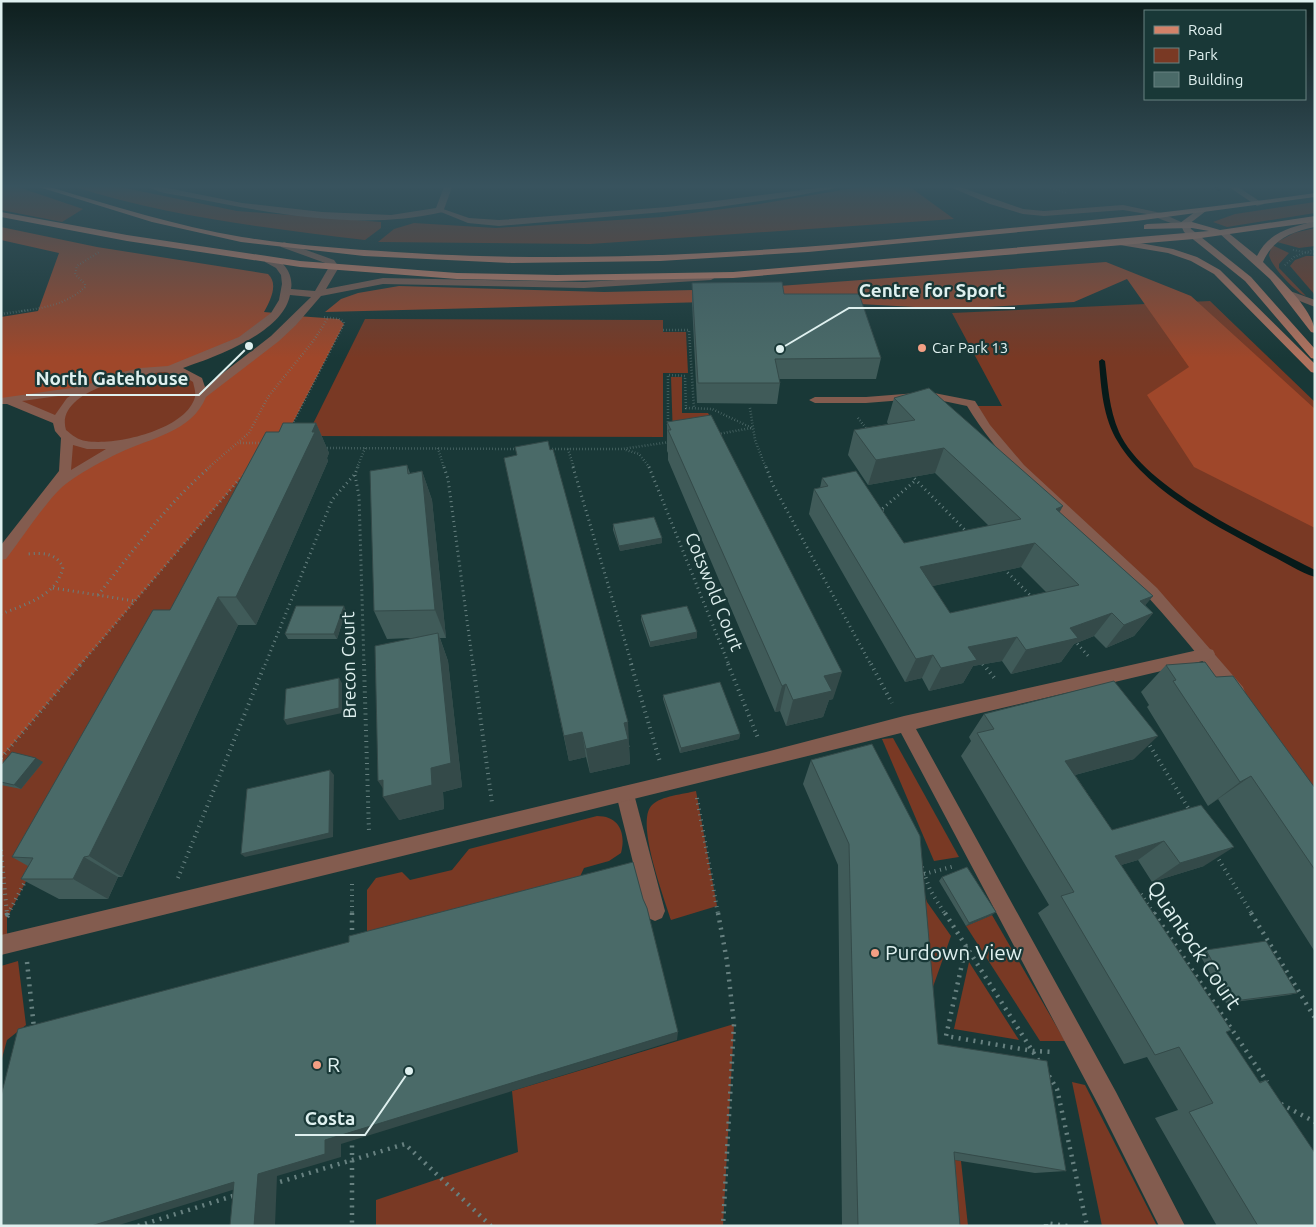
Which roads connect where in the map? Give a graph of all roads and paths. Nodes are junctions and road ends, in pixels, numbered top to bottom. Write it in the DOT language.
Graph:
graph roads {
  1 [pos="167,244"];
  2 [pos="280,244"];
  3 [pos="871,244"];
  4 [pos="970,244"];
  5 [pos="1108,244"];
  6 [pos="1130,244"];
  7 [pos="1204,244"];
  8 [pos="1236,244"];
  9 [pos="1268,244"];
  10 [pos="284,245"];
  11 [pos="106,248"];
  12 [pos="1315,249"];
  13 [pos="792,252"];
  14 [pos="1315,254"];
  15 [pos="268,260"];
  16 [pos="1259,262"];
  17 [pos="334,267"];
  18 [pos="733,275"];
  19 [pos="287,292"];
  20 [pos="316,294"];
  21 [pos="1290,294"];
  22 [pos="1315,304"];
  23 [pos="1,314"];
  24 [pos="316,317"];
  25 [pos="328,318"];
  26 [pos="1314,328"];
  27 [pos="663,330"];
  28 [pos="1315,356"];
  29 [pos="171,369"];
  30 [pos="1315,370"];
  31 [pos="88,388"];
  32 [pos="201,395"];
  33 [pos="815,400"];
  34 [pos="858,400"];
  35 [pos="6,401"];
  36 [pos="694,408"];
  37 [pos="750,408"];
  38 [pos="58,421"];
  39 [pos="752,428"];
  40 [pos="290,429"];
  41 [pos="869,431"];
  42 [pos="712,435"];
  43 [pos="67,438"];
  44 [pos="678,440"];
  45 [pos="134,442"];
  46 [pos="668,442"];
  47 [pos="240,443"];
  48 [pos="264,443"];
  49 [pos="316,448"];
  50 [pos="365,448"];
  51 [pos="438,448"];
  52 [pos="518,449"];
  53 [pos="538,449"];
  54 [pos="568,449"];
  55 [pos="622,449"];
  56 [pos="246,472"];
  57 [pos="909,473"];
  58 [pos="355,474"];
  59 [pos="241,477"];
  60 [pos="916,480"];
  61 [pos="56,486"];
  62 [pos="238,490"];
  63 [pos="886,518"];
  64 [pos="971,535"];
  65 [pos="2,554"];
  66 [pos="998,563"];
  67 [pos="53,588"];
  68 [pos="98,595"];
  69 [pos="136,601"];
  70 [pos="1040,605"];
  71 [pos="1,614"];
  72 [pos="1074,640"];
  73 [pos="1207,654"];
  74 [pos="981,661"];
  75 [pos="1106,678"];
  76 [pos="1009,698"];
  77 [pos="1243,700"];
  78 [pos="904,723"];
  79 [pos="1146,738"];
  80 [pos="1,758"];
  81 [pos="766,760"];
  82 [pos="693,778"];
  83 [pos="666,784"];
  84 [pos="625,794"];
  85 [pos="1192,814"];
  86 [pos="494,826"];
  87 [pos="1212,848"];
  88 [pos="1,850"];
  89 [pos="370,856"];
  90 [pos="352,860"];
  91 [pos="978,860"];
  92 [pos="921,864"];
  93 [pos="924,874"];
  94 [pos="29,875"];
  95 [pos="1137,889"];
  96 [pos="168,904"];
  97 [pos="655,911"];
  98 [pos="7,918"];
  99 [pos="11,942"];
  100 [pos="352,942"];
  101 [pos="966,946"];
  102 [pos="1315,1018"];
  103 [pos="34,1034"];
  104 [pos="1032,1051"];
  105 [pos="1083,1054"];
  106 [pos="1042,1066"];
  107 [pos="1047,1074"];
  108 [pos="1268,1084"];
  109 [pos="1278,1099"];
  110 [pos="1315,1122"];
  111 [pos="352,1129"];
  112 [pos="352,1159"];
  113 [pos="269,1185"];
  114 [pos="241,1194"];
  115 [pos="138,1226"];
  116 [pos="352,1226"];
  117 [pos="491,1226"];
  118 [pos="723,1226"];
  119 [pos="1046,1226"];
  120 [pos="1068,1226"];
  121 [pos="1088,1226"];
  122 [pos="1173,1226"];
  1 -- 15 [label="main road"];
  2 -- 10 [label="main road"];
  3 -- 13 [label="main road"];
  4 -- 13 [label="main road"];
  5 -- 18 [label="main road"];
  6 -- 30 [label="street"];
  7 -- 28 [label="street"];
  8 -- 16 [label="street"];
  9 -- 16 [label="street"];
  10 -- 13 [label="main road"];
  10 -- 17 [label="street"];
  11 -- 23 [label="path"];
  12 -- 14 [label="path"];
  15 -- 17 [label="main road"];
  15 -- 19 [label="street"];
  16 -- 21 [label="street"];
  17 -- 18 [label="main road"];
  17 -- 20 [label="street"];
  18 -- 20 [label="street"];
  19 -- 20 [label="street"];
  19 -- 29 [label="street"];
  20 -- 32 [label="street"];
  21 -- 22 [label="street"];
  21 -- 26 [label="street"];
  24 -- 25 [label="path"];
  25 -- 40 [label="path"];
  25 -- 47 [label="path"];
  27 -- 36 [label="path"];
  29 -- 31 [label="street"];
  29 -- 32 [label="street"];
  31 -- 35 [label="street"];
  31 -- 38 [label="street"];
  32 -- 45 [label="street"];
  33 -- 34 [label="street"];
  34 -- 41 [label="path"];
  34 -- 73 [label="street"];
  35 -- 38 [label="street"];
  36 -- 39 [label="path"];
  36 -- 46 [label="path"];
  37 -- 39 [label="path"];
  38 -- 43 [label="street"];
  39 -- 42 [label="path"];
  39 -- 78 [label="path"];
  43 -- 45 [label="street"];
  43 -- 61 [label="street"];
  44 -- 46 [label="path"];
  45 -- 61 [label="street"];
  46 -- 55 [label="path"];
  47 -- 48 [label="path"];
  47 -- 68 [label="path"];
  49 -- 50 [label="path"];
  50 -- 51 [label="path"];
  50 -- 58 [label="path"];
  51 -- 52 [label="path"];
  51 -- 86 [label="path"];
  53 -- 54 [label="path"];
  54 -- 55 [label="path"];
  54 -- 83 [label="path"];
  55 -- 81 [label="path, Cotswold Court"];
  56 -- 59 [label="path"];
  57 -- 60 [label="path"];
  58 -- 89 [label="path, Brecon Court"];
  58 -- 96 [label="path"];
  59 -- 62 [label="path"];
  59 -- 69 [label="path"];
  60 -- 63 [label="path"];
  60 -- 64 [label="path"];
  61 -- 65 [label="street"];
  65 -- 67 [label="path"];
  66 -- 70 [label="path"];
  67 -- 68 [label="path"];
  67 -- 71 [label="path"];
  68 -- 69 [label="path"];
  69 -- 80 [label="path"];
  72 -- 75 [label="path"];
  73 -- 75 [label="street"];
  73 -- 77 [label="street"];
  74 -- 76 [label="path"];
  75 -- 76 [label="street"];
  76 -- 78 [label="street"];
  78 -- 81 [label="street"];
  78 -- 91 [label="street"];
  79 -- 85 [label="path"];
  81 -- 82 [label="street"];
  82 -- 83 [label="street"];
  82 -- 118 [label="path"];
  83 -- 84 [label="street"];
  84 -- 86 [label="street"];
  84 -- 97 [label="street"];
  86 -- 89 [label="street"];
  87 -- 102 [label="path"];
  88 -- 98 [label="path"];
  89 -- 90 [label="street"];
  90 -- 96 [label="street"];
  90 -- 100 [label="path"];
  91 -- 93 [label="path"];
  91 -- 105 [label="street"];
  92 -- 93 [label="path"];
  93 -- 101 [label="path"];
  94 -- 98 [label="path"];
  95 -- 108 [label="path, Quantock Court"];
  96 -- 99 [label="street"];
  98 -- 99 [label="path"];
  99 -- 103 [label="path"];
  101 -- 104 [label="path"];
  101 -- 104 [label="path"];
  104 -- 105 [label="path"];
  104 -- 106 [label="path"];
  105 -- 122 [label="street"];
  107 -- 121 [label="path"];
  109 -- 110 [label="path"];
  111 -- 112 [label="path"];
  112 -- 113 [label="path"];
  112 -- 116 [label="path"];
  112 -- 117 [label="path"];
  114 -- 115 [label="path"];
  119 -- 120 [label="path"];
}
